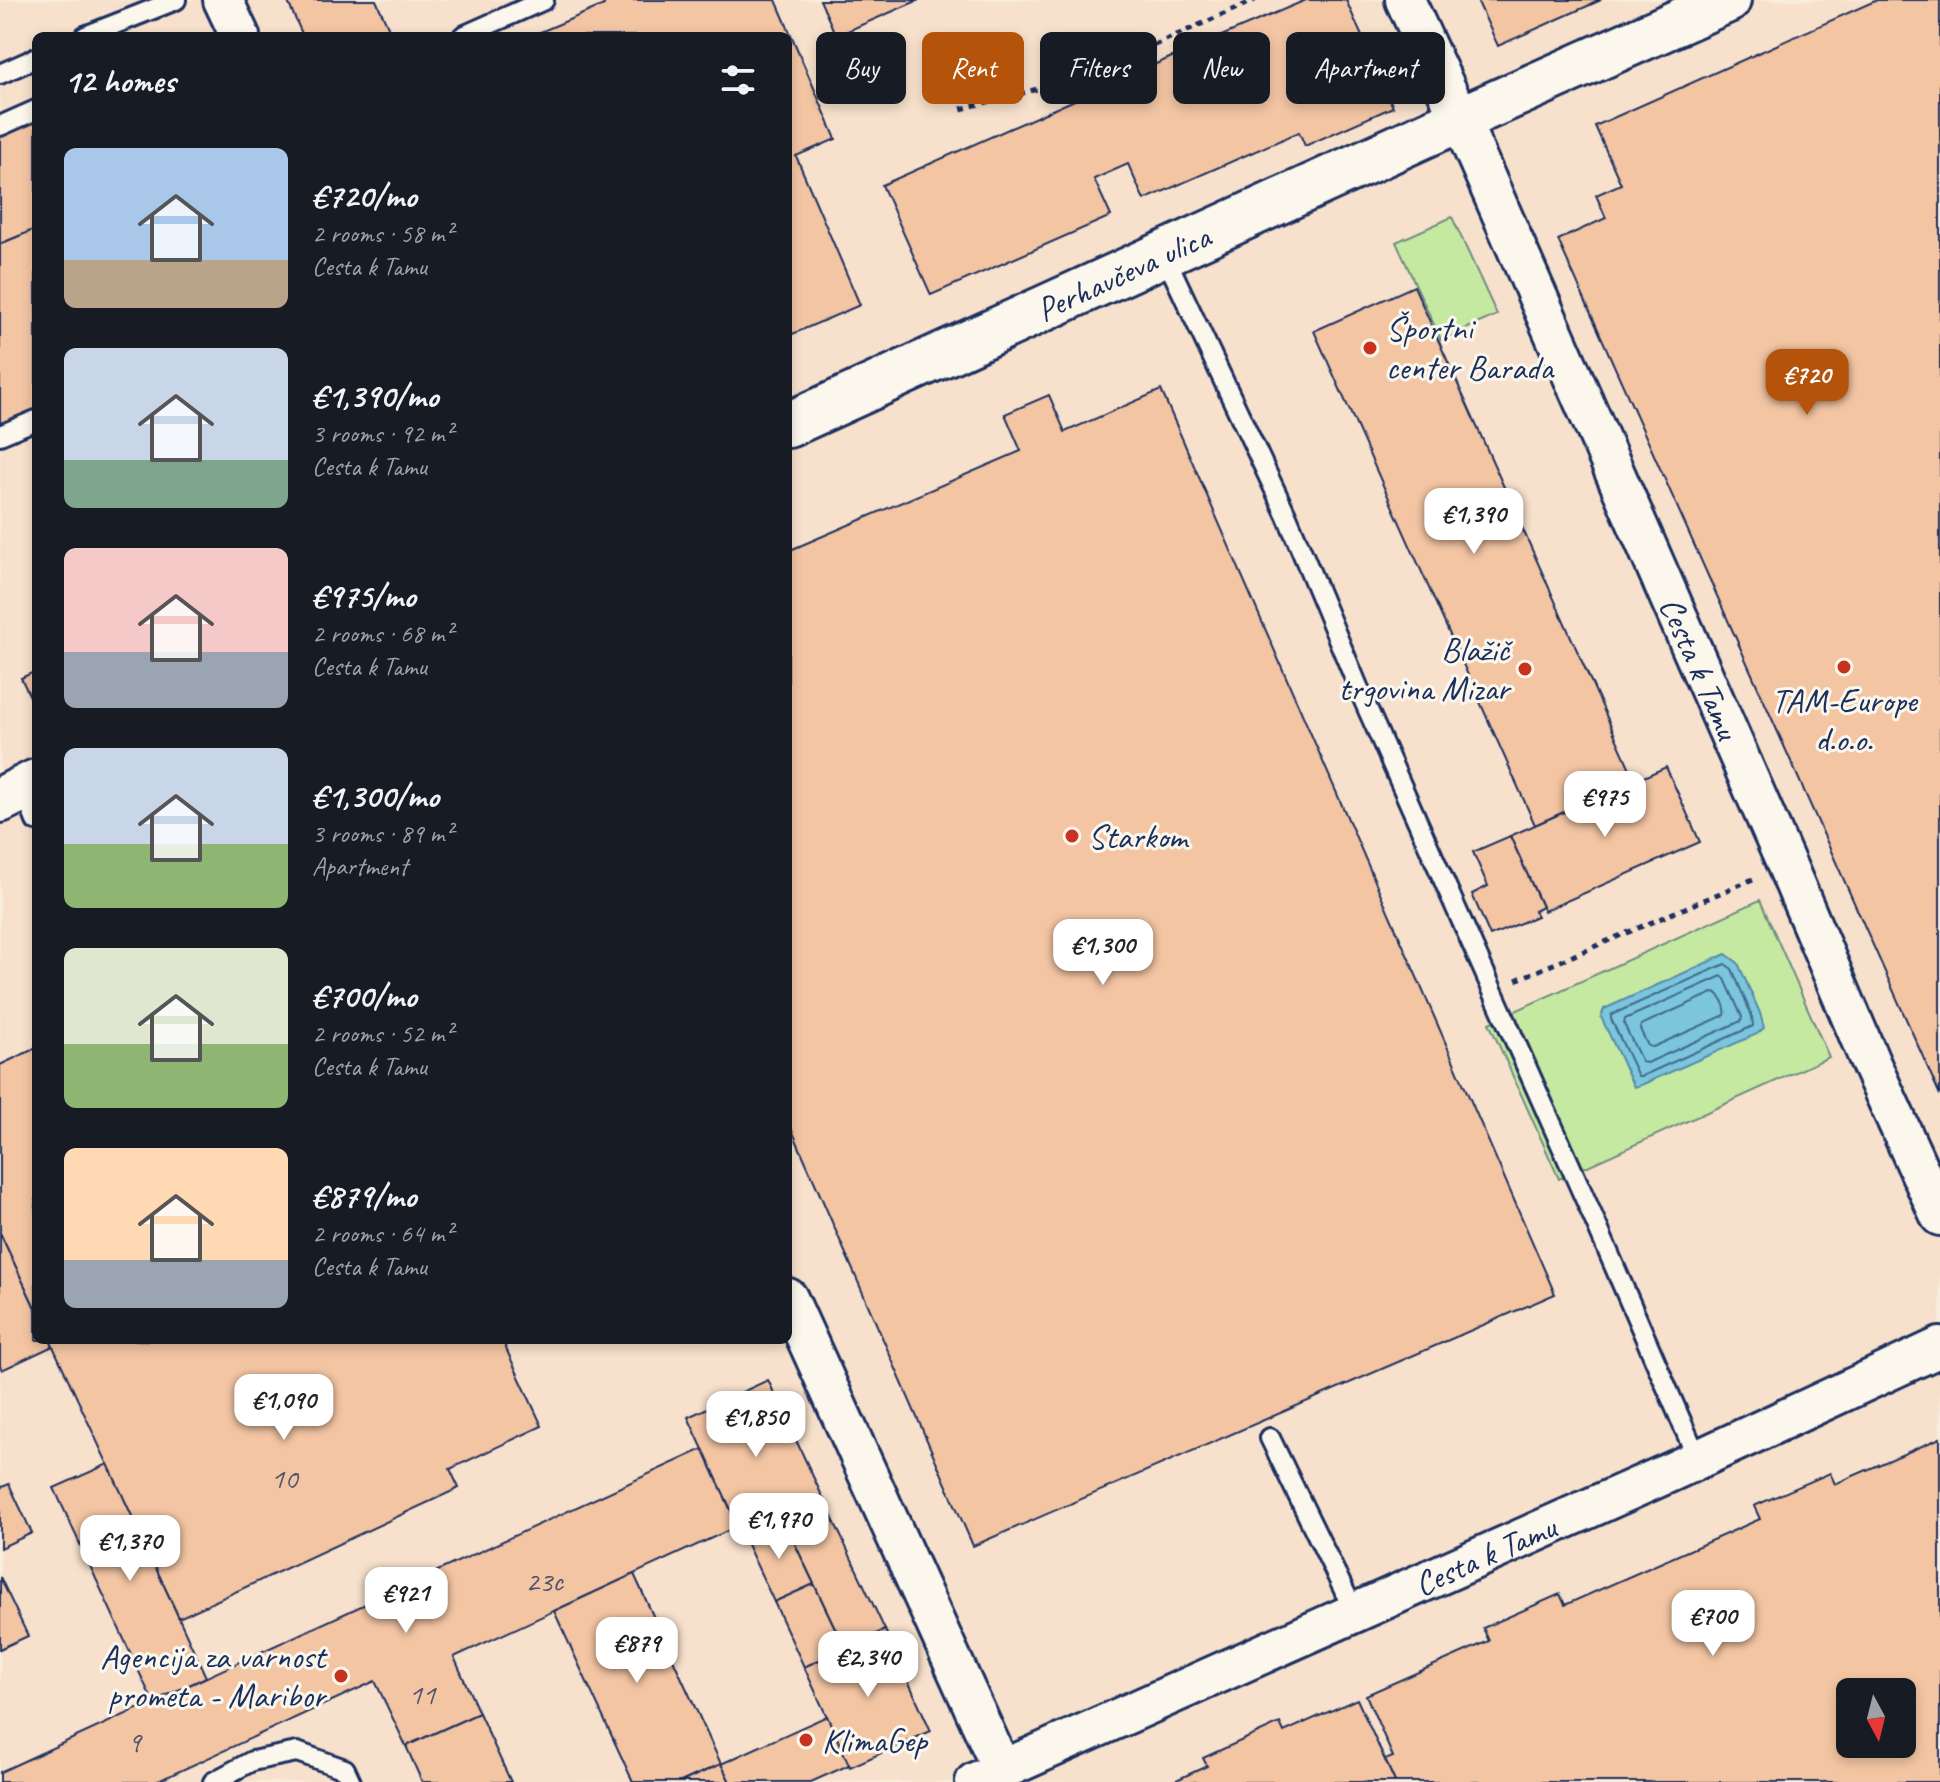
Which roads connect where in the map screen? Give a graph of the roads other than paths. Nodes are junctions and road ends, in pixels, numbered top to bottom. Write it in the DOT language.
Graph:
graph roads {
  1 [pos="176,0"];
  2 [pos="223,0"];
  3 [pos="544,0"];
  4 [pos="1405,0"];
  5 [pos="1728,0"];
  6 [pos="96,32"];
  7 [pos="238,32"];
  8 [pos="472,32"];
  9 [pos="32,60"];
  10 [pos="0,74"];
  11 [pos="32,112"];
  12 [pos="1460,119"];
  13 [pos="0,126"];
  14 [pos="1164,254"];
  15 [pos="32,422"];
  16 [pos="792,423"];
  17 [pos="0,435"];
  18 [pos="1940,1216"];
  19 [pos="792,1307"];
  20 [pos="1940,1347"];
  21 [pos="1270,1438"];
  22 [pos="1698,1460"];
  23 [pos="1355,1613"];
  24 [pos="1008,1770"];
  25 [pos="213,1782"];
  26 [pos="351,1782"];
  1 -- 6 [label="lane"];
  2 -- 7 [label="street"];
  3 -- 8 [label="lane"];
  4 -- 12 [label="street"];
  5 -- 12 [label="street, Perhavčeva ulica"];
  9 -- 10 [label="lane"];
  11 -- 13 [label="lane"];
  12 -- 14 [label="street, Perhavčeva ulica"];
  12 -- 18 [label="street, Cesta k Tamu"];
  14 -- 16 [label="street, Perhavčeva ulica"];
  14 -- 22 [label="lane"];
  15 -- 17 [label="lane"];
  19 -- 24 [label="street, Cesta k Tamu"];
  20 -- 22 [label="street, Cesta k Tamu"];
  21 -- 23 [label="lane"];
  22 -- 23 [label="street, Cesta k Tamu"];
  23 -- 24 [label="street, Cesta k Tamu"];
  25 -- 26 [label="lane"];
}
